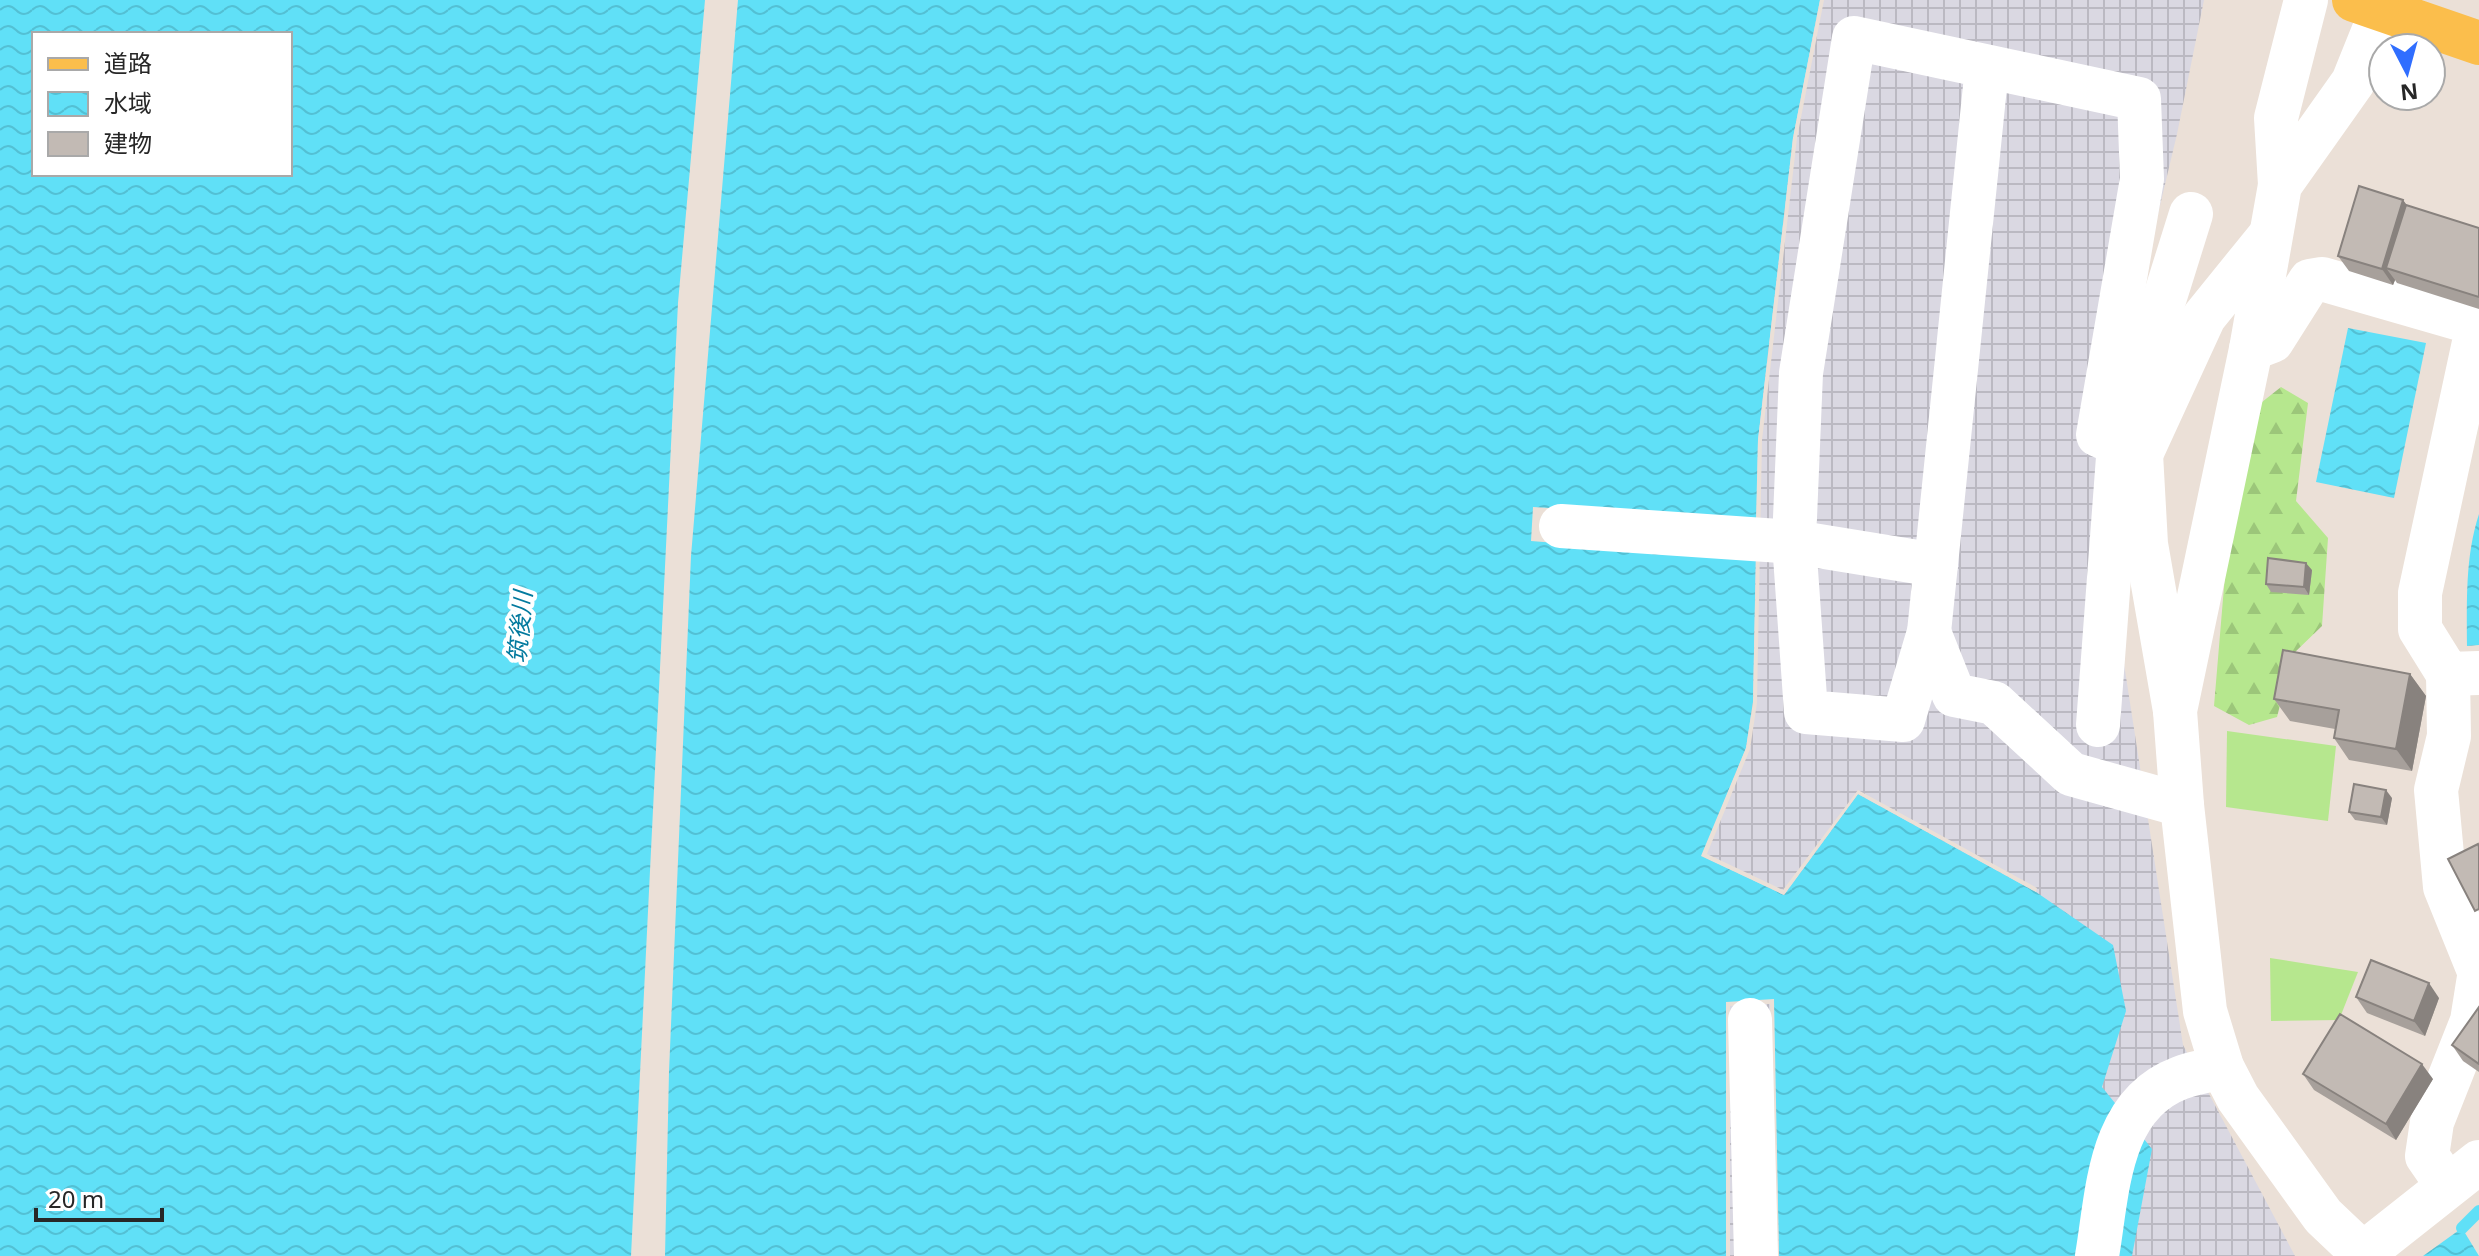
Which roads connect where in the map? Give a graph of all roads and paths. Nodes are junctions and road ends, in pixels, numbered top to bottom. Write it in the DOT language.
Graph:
graph roads {
  1 [pos="2306,0"];
  2 [pos="2354,0"];
  3 [pos="2386,0"];
  4 [pos="2479,43"];
  5 [pos="1987,67"];
  6 [pos="2280,185"];
  7 [pos="2191,214"];
  8 [pos="2272,233"];
  9 [pos="2251,349"];
  10 [pos="2130,449"];
  11 [pos="1561,526"];
  12 [pos="1794,542"];
  13 [pos="1936,565"];
  14 [pos="1929,632"];
  15 [pos="2464,673"];
  16 [pos="2175,711"];
  17 [pos="2098,725"];
  18 [pos="2182,805"];
  19 [pos="2479,974"];
  20 [pos="1750,1020"];
  21 [pos="2222,1067"];
  22 [pos="2463,1173"];
  23 [pos="2361,1255"];
  24 [pos="1756,1256"];
  25 [pos="2097,1256"];
  1 -- 6 [label="street"];
  2 -- 4 [label="main road"];
  3 -- 6 [label="street"];
  5 -- 10 [label="street"];
  5 -- 12 [label="street"];
  5 -- 13 [label="street"];
  6 -- 8 [label="street"];
  7 -- 10 [label="street"];
  8 -- 9 [label="street"];
  8 -- 10 [label="street"];
  9 -- 15 [label="street"];
  9 -- 16 [label="street"];
  10 -- 16 [label="street"];
  10 -- 17 [label="street"];
  11 -- 12 [label="street"];
  12 -- 13 [label="street"];
  12 -- 14 [label="street"];
  13 -- 14 [label="street"];
  14 -- 18 [label="street"];
  15 -- 19 [label="street"];
  16 -- 18 [label="street"];
  18 -- 21 [label="street"];
  19 -- 22 [label="street"];
  20 -- 24 [label="street"];
  21 -- 23 [label="street"];
  21 -- 25 [label="street"];
  22 -- 23 [label="street"];
}
